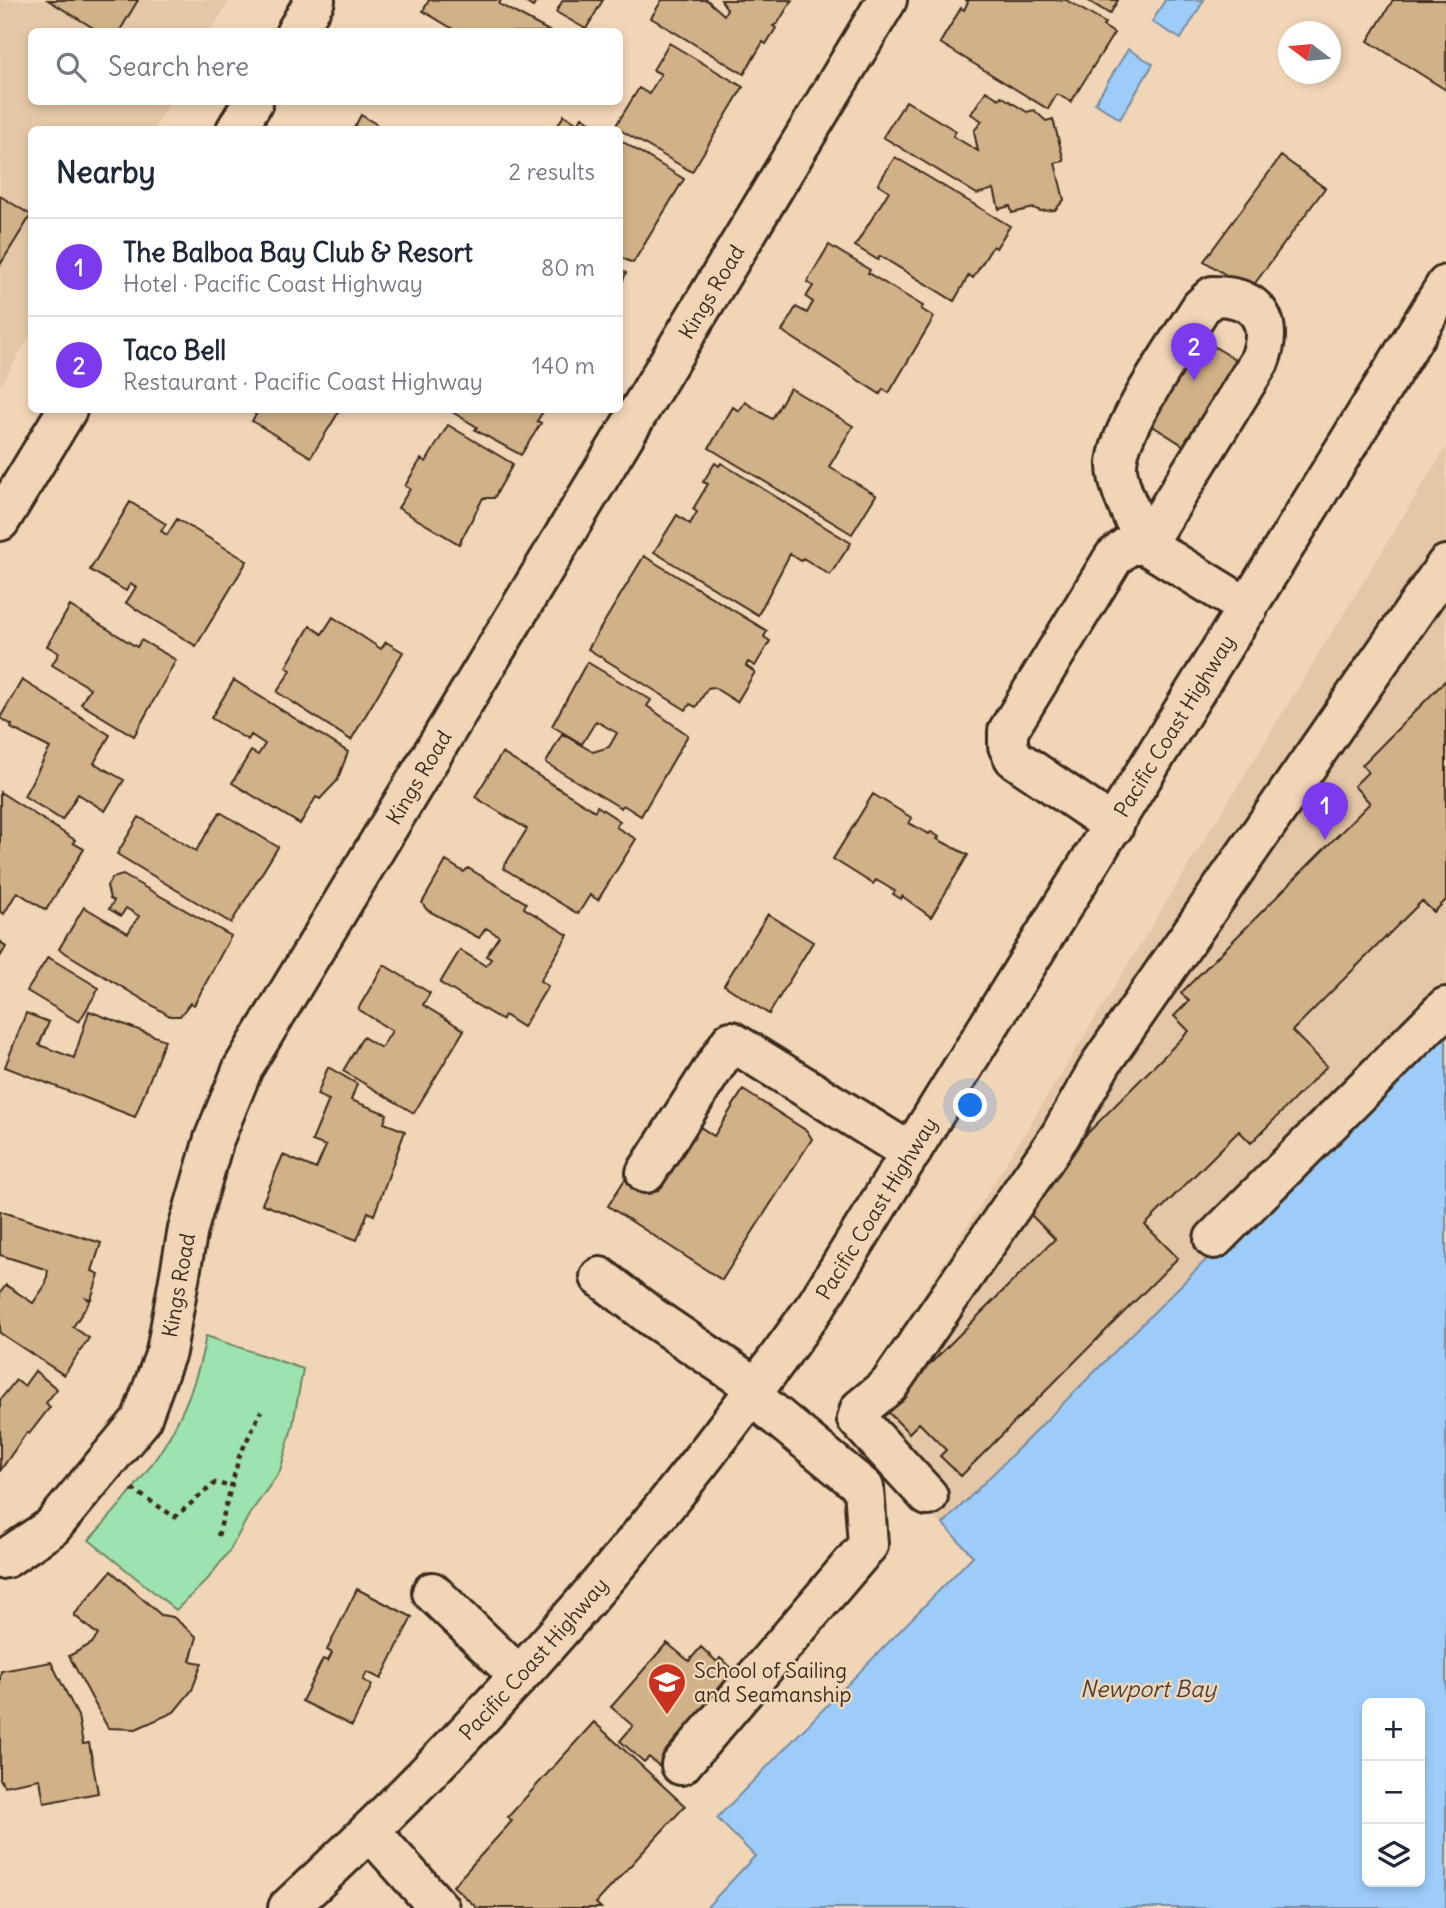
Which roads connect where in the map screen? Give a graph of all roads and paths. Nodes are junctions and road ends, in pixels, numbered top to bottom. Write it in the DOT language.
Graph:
graph roads {
  1 [pos="315,0"];
  2 [pos="887,0"];
  3 [pos="298,28"];
  4 [pos="251,105"];
  5 [pos="238,126"];
  6 [pos="1446,285"];
  7 [pos="65,413"];
  8 [pos="0,520"];
  9 [pos="1146,545"];
  10 [pos="1446,565"];
  11 [pos="1248,608"];
  12 [pos="1114,826"];
  13 [pos="1446,1007"];
  14 [pos="911,1153"];
  15 [pos="646,1172"];
  16 [pos="1214,1239"];
  17 [pos="600,1277"];
  18 [pos="755,1392"];
  19 [pos="261,1410"];
  20 [pos="101,1468"];
  21 [pos="229,1486"];
  22 [pos="928,1496"];
  23 [pos="218,1536"];
  24 [pos="0,1559"];
  25 [pos="432,1592"];
  26 [pos="518,1675"];
  27 [pos="681,1765"];
  28 [pos="371,1832"];
  29 [pos="288,1908"];
  30 [pos="439,1908"];
  1 -- 3 [label="main road"];
  2 -- 20 [label="main road, Kings Road"];
  4 -- 5 [label="main road"];
  6 -- 11 [label="main road, Pacific Coast Highway"];
  7 -- 8 [label="main road"];
  9 -- 9 [label="main road"];
  9 -- 11 [label="main road"];
  9 -- 12 [label="main road"];
  10 -- 22 [label="main road"];
  11 -- 12 [label="main road, Pacific Coast Highway"];
  12 -- 14 [label="main road, Pacific Coast Highway"];
  13 -- 16 [label="main road"];
  14 -- 15 [label="main road"];
  14 -- 18 [label="main road, Pacific Coast Highway"];
  17 -- 18 [label="main road"];
  18 -- 26 [label="main road, Pacific Coast Highway"];
  18 -- 27 [label="main road"];
  19 -- 21 [label="path"];
  20 -- 21 [label="path"];
  20 -- 24 [label="main road, Kings Road"];
  21 -- 23 [label="path"];
  25 -- 26 [label="main road"];
  26 -- 28 [label="main road, Pacific Coast Highway"];
  28 -- 29 [label="main road, Pacific Coast Highway"];
  28 -- 30 [label="main road"];
}
